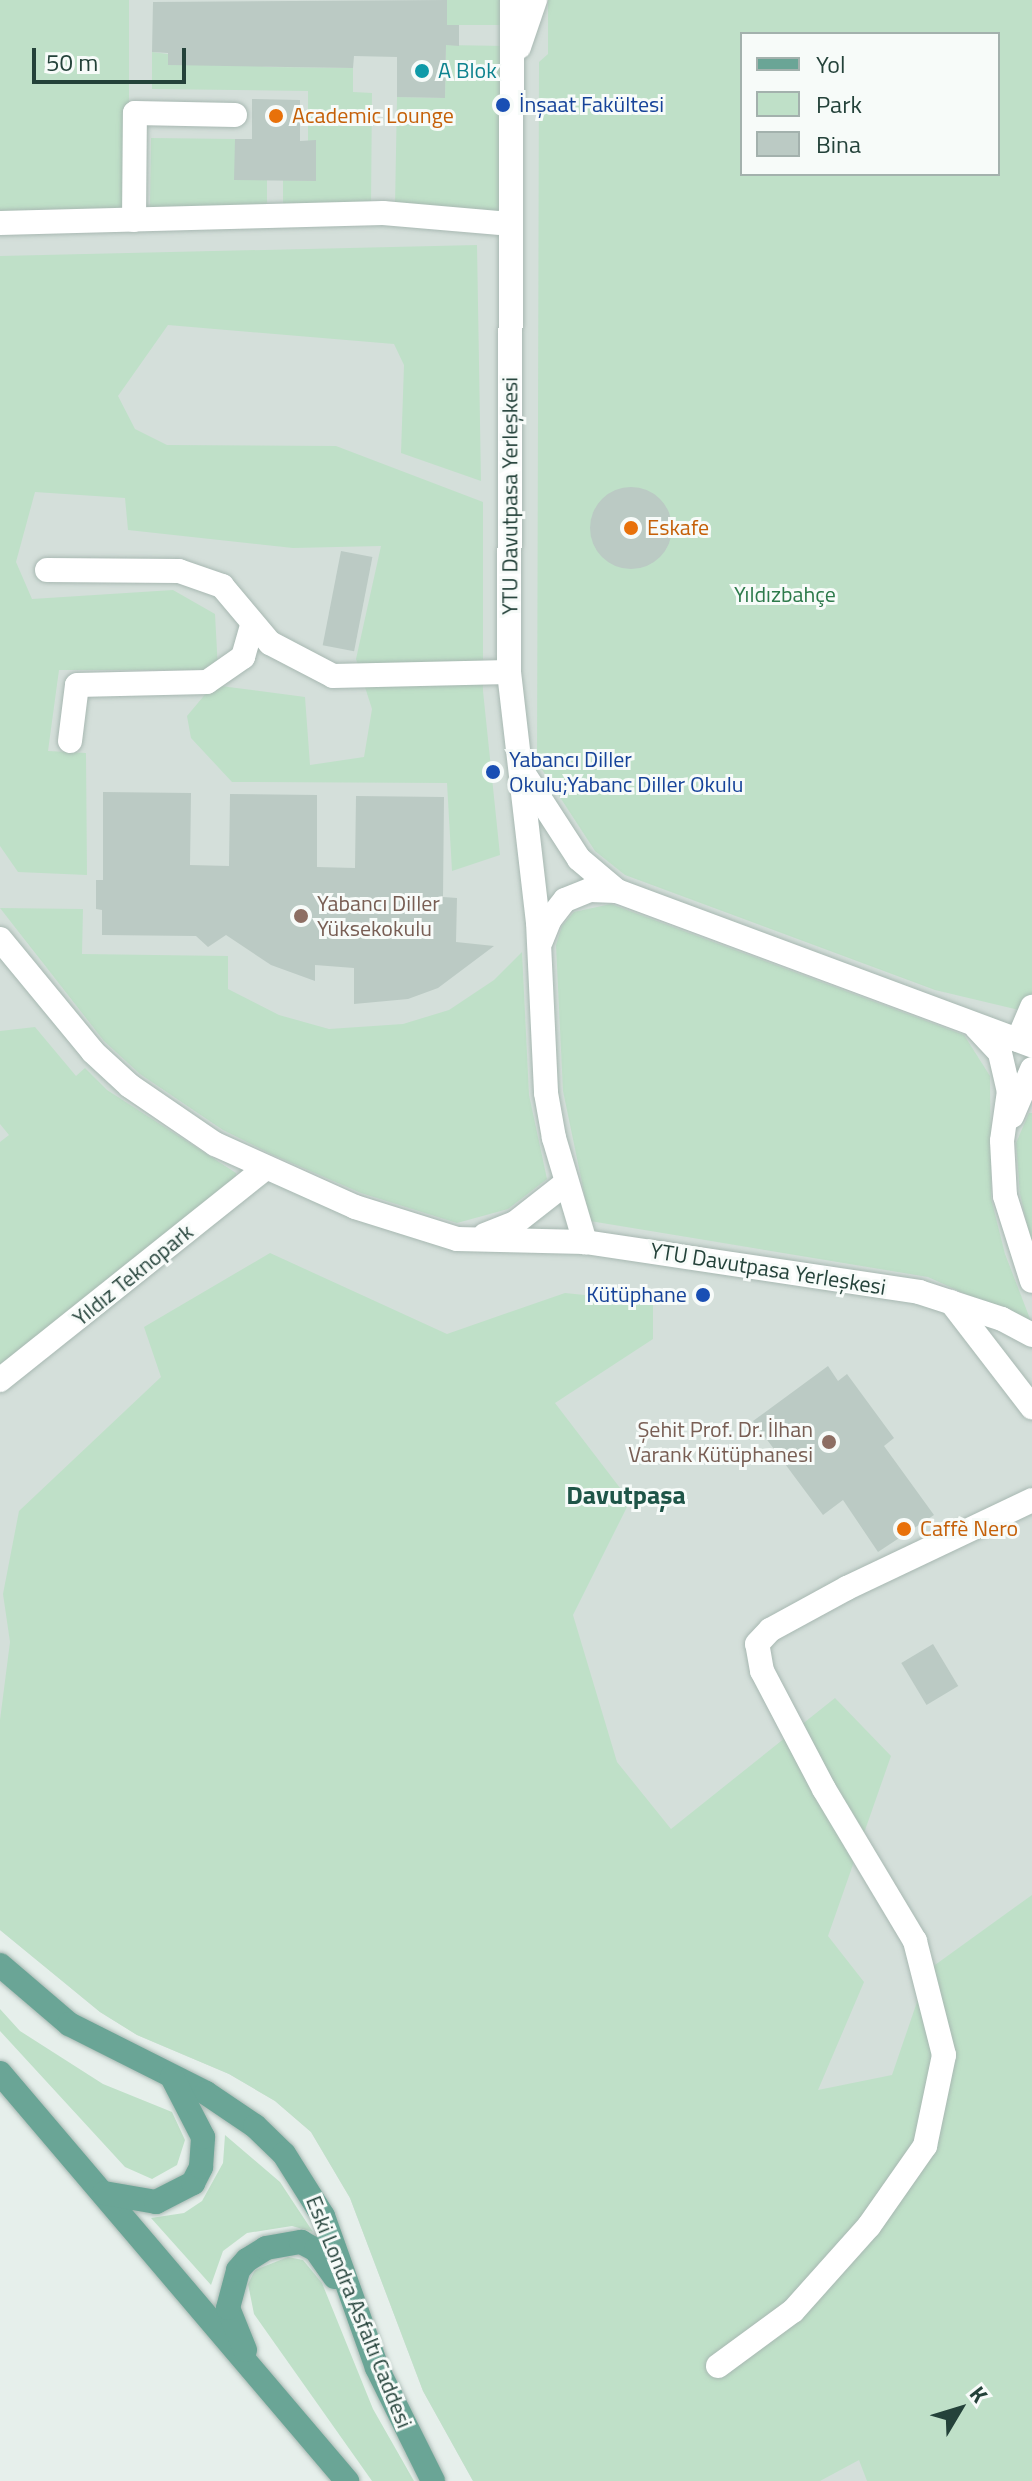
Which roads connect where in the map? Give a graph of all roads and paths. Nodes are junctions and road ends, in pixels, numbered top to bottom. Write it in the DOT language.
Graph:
graph roads {
  1 [pos="512,0"];
  2 [pos="535,0"];
  3 [pos="512,68"];
  4 [pos="235,115"];
  5 [pos="134,220"];
  6 [pos="0,223"];
  7 [pos="511,224"];
  8 [pos="47,570"];
  9 [pos="253,623"];
  10 [pos="509,672"];
  11 [pos="70,741"];
  12 [pos="520,768"];
  13 [pos="617,891"];
  14 [pos="0,939"];
  15 [pos="540,946"];
  16 [pos="1032,1007"];
  17 [pos="972,1023"];
  18 [pos="1025,1042"];
  19 [pos="1032,1069"];
  20 [pos="1028,1094"];
  21 [pos="1002,1141"];
  22 [pos="264,1169"];
  23 [pos="566,1183"];
  24 [pos="457,1239"];
  25 [pos="585,1242"];
  26 [pos="1032,1281"];
  27 [pos="950,1301"];
  28 [pos="1032,1335"];
  29 [pos="0,1380"];
  30 [pos="1032,1407"];
  31 [pos="1032,1500"];
  32 [pos="0,1965"];
  33 [pos="0,2073"];
  34 [pos="170,2074"];
  35 [pos="104,2193"];
  36 [pos="356,2313"];
  37 [pos="718,2366"];
  38 [pos="260,2378"];
  39 [pos="347,2481"];
  40 [pos="433,2481"];
  1 -- 3 [label="street, YTU Davutpasa Yerleşkesi"];
  2 -- 3 [label="street, YTU Davutpasa Yerleşkesi"];
  3 -- 7 [label="street, YTU Davutpasa Yerleşkesi"];
  4 -- 5 [label="street"];
  5 -- 6 [label="street"];
  5 -- 7 [label="street"];
  7 -- 10 [label="street, YTU Davutpasa Yerleşkesi"];
  8 -- 9 [label="street"];
  9 -- 10 [label="street"];
  9 -- 11 [label="street"];
  10 -- 12 [label="street, YTU Davutpasa Yerleşkesi"];
  12 -- 13 [label="street, YTU Davutpasa Yerleşkesi"];
  12 -- 15 [label="street, YTU Davutpasa Yerleşkesi"];
  13 -- 15 [label="street, YTU Davutpasa Yerleşkesi"];
  13 -- 17 [label="street, YTU Davutpasa Yerleşkesi"];
  14 -- 22 [label="street, YTU Davutpasa Yerleşkesi"];
  15 -- 23 [label="street, YTU Davutpasa Yerleşkesi"];
  16 -- 18 [label="street"];
  17 -- 18 [label="street, YTU Davutpasa Yerleşkesi"];
  17 -- 21 [label="street"];
  19 -- 20 [label="street"];
  20 -- 21 [label="street"];
  21 -- 26 [label="street"];
  22 -- 24 [label="street, YTU Davutpasa Yerleşkesi"];
  22 -- 29 [label="street, Yıldız Teknopark"];
  23 -- 24 [label="street"];
  23 -- 25 [label="street, YTU Davutpasa Yerleşkesi"];
  24 -- 25 [label="street, YTU Davutpasa Yerleşkesi"];
  25 -- 27 [label="street, YTU Davutpasa Yerleşkesi"];
  27 -- 28 [label="street, YTU Davutpasa Yerleşkesi"];
  27 -- 30 [label="street"];
  31 -- 37 [label="street"];
  32 -- 34 [label="main road, Eski Londra Asfaltı Caddesi"];
  33 -- 35 [label="main road"];
  34 -- 35 [label="main road"];
  34 -- 36 [label="main road, Eski Londra Asfaltı Caddesi"];
  35 -- 38 [label="main road"];
  36 -- 38 [label="main road"];
  36 -- 40 [label="main road, Eski Londra Asfaltı Caddesi"];
  38 -- 39 [label="main road"];
}
